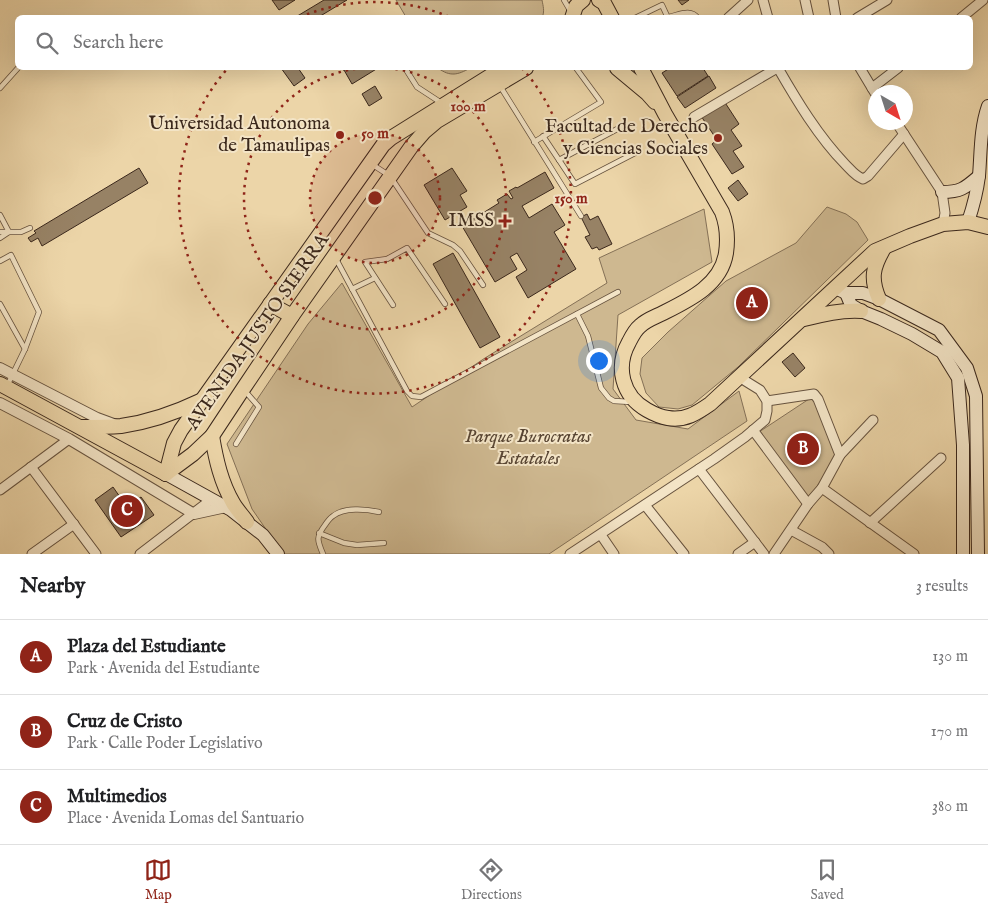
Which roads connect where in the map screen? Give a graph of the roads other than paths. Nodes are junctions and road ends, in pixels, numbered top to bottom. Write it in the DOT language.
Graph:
graph roads {
  1 [pos="564,0"];
  2 [pos="583,0"];
  3 [pos="748,0"];
  4 [pos="763,0"];
  5 [pos="805,0"];
  6 [pos="833,0"];
  7 [pos="886,0"];
  8 [pos="983,0"];
  9 [pos="602,1"];
  10 [pos="572,15"];
  11 [pos="574,15"];
  12 [pos="611,15"];
  13 [pos="642,15"];
  14 [pos="667,15"];
  15 [pos="677,15"];
  16 [pos="696,15"];
  17 [pos="731,15"];
  18 [pos="767,15"];
  19 [pos="808,15"];
  20 [pos="836,15"];
  21 [pos="862,15"];
  22 [pos="965,15"];
  23 [pos="16,70"];
  24 [pos="406,70"];
  25 [pos="500,70"];
  26 [pos="522,70"];
  27 [pos="578,70"];
  28 [pos="619,70"];
  29 [pos="643,70"];
  30 [pos="774,70"];
  31 [pos="778,70"];
  32 [pos="861,70"];
  33 [pos="896,70"];
  34 [pos="498,84"];
  35 [pos="870,85"];
  36 [pos="880,85"];
  37 [pos="0,88"];
  38 [pos="444,104"];
  39 [pos="988,106"];
  40 [pos="665,114"];
  41 [pos="694,117"];
  42 [pos="621,126"];
  43 [pos="901,130"];
  44 [pos="904,134"];
  45 [pos="543,136"];
  46 [pos="534,142"];
  47 [pos="635,153"];
  48 [pos="559,160"];
  49 [pos="369,163"];
  50 [pos="390,176"];
  51 [pos="979,176"];
  52 [pos="942,192"];
  53 [pos="0,215"];
  54 [pos="581,216"];
  55 [pos="943,224"];
  56 [pos="979,225"];
  57 [pos="30,228"];
  58 [pos="0,232"];
  59 [pos="9,232"];
  60 [pos="0,238"];
  61 [pos="885,246"];
  62 [pos="334,255"];
  63 [pos="0,261"];
  64 [pos="375,278"];
  65 [pos="483,285"];
  66 [pos="352,289"];
  67 [pos="841,290"];
  68 [pos="618,292"];
  69 [pos="879,299"];
  70 [pos="0,304"];
  71 [pos="270,304"];
  72 [pos="446,304"];
  73 [pos="393,306"];
  74 [pos="861,311"];
  75 [pos="577,314"];
  76 [pos="292,316"];
  77 [pos="801,320"];
  78 [pos="25,349"];
  79 [pos="0,368"];
  80 [pos="13,374"];
  81 [pos="739,377"];
  82 [pos="3,386"];
  83 [pos="242,388"];
  84 [pos="62,399"];
  85 [pos="201,401"];
  86 [pos="767,401"];
  87 [pos="636,402"];
  88 [pos="0,403"];
  89 [pos="53,413"];
  90 [pos="873,420"];
  91 [pos="120,426"];
  92 [pos="81,427"];
  93 [pos="753,430"];
  94 [pos="212,436"];
  95 [pos="70,439"];
  96 [pos="236,444"];
  97 [pos="840,455"];
  98 [pos="941,458"];
  99 [pos="31,467"];
  100 [pos="699,469"];
  101 [pos="166,474"];
  102 [pos="822,488"];
  103 [pos="0,490"];
  104 [pos="212,499"];
  105 [pos="808,504"];
  106 [pos="645,505"];
  107 [pos="226,507"];
  108 [pos="380,512"];
  109 [pos="194,514"];
  110 [pos="247,522"];
  111 [pos="870,523"];
  112 [pos="74,524"];
  113 [pos="791,530"];
  114 [pos="318,533"];
  115 [pos="601,535"];
  116 [pos="755,542"];
  117 [pos="384,543"];
  118 [pos="32,554"];
  119 [pos="96,554"];
  120 [pos="140,554"];
  121 [pos="278,554"];
  122 [pos="323,554"];
  123 [pos="570,554"];
  124 [pos="614,554"];
  125 [pos="684,554"];
  126 [pos="738,554"];
  127 [pos="764,554"];
  128 [pos="774,554"];
  129 [pos="829,554"];
  130 [pos="914,554"];
  131 [pos="963,554"];
  132 [pos="978,554"];
  1 -- 10 [label="lane"];
  2 -- 11 [label="main road"];
  3 -- 17 [label="street"];
  4 -- 18 [label="street"];
  5 -- 19 [label="street"];
  6 -- 20 [label="street"];
  7 -- 21 [label="street"];
  8 -- 22 [label="street"];
  9 -- 12 [label="main road"];
  13 -- 14 [label="lane"];
  15 -- 16 [label="lane"];
  23 -- 37 [label="lane"];
  24 -- 38 [label="lane"];
  25 -- 38 [label="main road, AVENIDA JUSTO SIERRA"];
  26 -- 34 [label="main road, AVENIDA JUSTO SIERRA"];
  27 -- 45 [label="lane"];
  28 -- 40 [label="main road"];
  29 -- 40 [label="main road"];
  30 -- 41 [label="street"];
  31 -- 44 [label="street"];
  32 -- 35 [label="street"];
  33 -- 36 [label="street"];
  34 -- 46 [label="lane"];
  34 -- 50 [label="main road, AVENIDA JUSTO SIERRA"];
  38 -- 49 [label="main road, AVENIDA JUSTO SIERRA"];
  39 -- 51 [label="main road"];
  40 -- 87 [label="main road"];
  42 -- 48 [label="lane"];
  43 -- 44 [label="street"];
  44 -- 52 [label="street"];
  45 -- 46 [label="lane"];
  45 -- 48 [label="lane"];
  46 -- 54 [label="lane"];
  47 -- 48 [label="lane"];
  49 -- 50 [label="lane"];
  49 -- 71 [label="main road, AVENIDA JUSTO SIERRA"];
  50 -- 62 [label="main road, AVENIDA JUSTO SIERRA"];
  50 -- 65 [label="lane"];
  51 -- 52 [label="main road"];
  51 -- 56 [label="main road"];
  52 -- 55 [label="street"];
  53 -- 59 [label="lane"];
  55 -- 56 [label="main road"];
  55 -- 61 [label="main road"];
  57 -- 59 [label="lane"];
  58 -- 59 [label="lane"];
  59 -- 60 [label="lane"];
  61 -- 67 [label="main road"];
  61 -- 69 [label="main road"];
  62 -- 66 [label="lane"];
  62 -- 76 [label="main road, AVENIDA JUSTO SIERRA"];
  63 -- 78 [label="lane"];
  64 -- 66 [label="lane"];
  64 -- 72 [label="lane"];
  64 -- 73 [label="lane"];
  66 -- 75 [label="lane"];
  67 -- 69 [label="main road"];
  67 -- 74 [label="main road"];
  67 -- 77 [label="main road"];
  68 -- 75 [label="lane"];
  69 -- 132 [label="main road"];
  70 -- 78 [label="lane"];
  71 -- 76 [label="main road"];
  71 -- 85 [label="main road, AVENIDA JUSTO SIERRA"];
  74 -- 77 [label="main road"];
  74 -- 131 [label="main road"];
  75 -- 87 [label="lane"];
  76 -- 83 [label="main road, AVENIDA JUSTO SIERRA"];
  77 -- 81 [label="main road"];
  78 -- 80 [label="lane"];
  79 -- 80 [label="street"];
  80 -- 82 [label="lane"];
  80 -- 84 [label="street"];
  81 -- 86 [label="street"];
  81 -- 87 [label="main road"];
  82 -- 89 [label="main road"];
  83 -- 94 [label="main road, AVENIDA JUSTO SIERRA"];
  83 -- 96 [label="lane"];
  84 -- 89 [label="street"];
  84 -- 91 [label="street"];
  85 -- 91 [label="main road"];
  85 -- 101 [label="main road, AVENIDA JUSTO SIERRA"];
  86 -- 93 [label="street"];
  86 -- 97 [label="street"];
  88 -- 95 [label="street"];
  89 -- 92 [label="main road"];
  90 -- 97 [label="street"];
  91 -- 92 [label="main road"];
  92 -- 101 [label="main road"];
  93 -- 100 [label="street"];
  93 -- 105 [label="street"];
  94 -- 101 [label="main road, AVENIDA JUSTO SIERRA"];
  94 -- 110 [label="main road"];
  95 -- 99 [label="street"];
  95 -- 109 [label="street"];
  97 -- 102 [label="street"];
  98 -- 111 [label="street"];
  99 -- 103 [label="street"];
  99 -- 112 [label="street"];
  100 -- 106 [label="street"];
  100 -- 116 [label="street"];
  101 -- 104 [label="main road"];
  102 -- 105 [label="street"];
  102 -- 111 [label="street"];
  104 -- 107 [label="main road"];
  104 -- 109 [label="street"];
  105 -- 113 [label="street"];
  106 -- 115 [label="street"];
  106 -- 125 [label="street"];
  107 -- 109 [label="street"];
  107 -- 110 [label="main road"];
  108 -- 114 [label="lane"];
  109 -- 120 [label="street"];
  110 -- 121 [label="main road"];
  111 -- 130 [label="street"];
  112 -- 118 [label="street"];
  112 -- 119 [label="street"];
  113 -- 128 [label="street"];
  113 -- 129 [label="street"];
  114 -- 117 [label="lane"];
  114 -- 122 [label="lane"];
  115 -- 123 [label="street"];
  115 -- 124 [label="street"];
  116 -- 126 [label="street"];
  116 -- 127 [label="street"];
}
